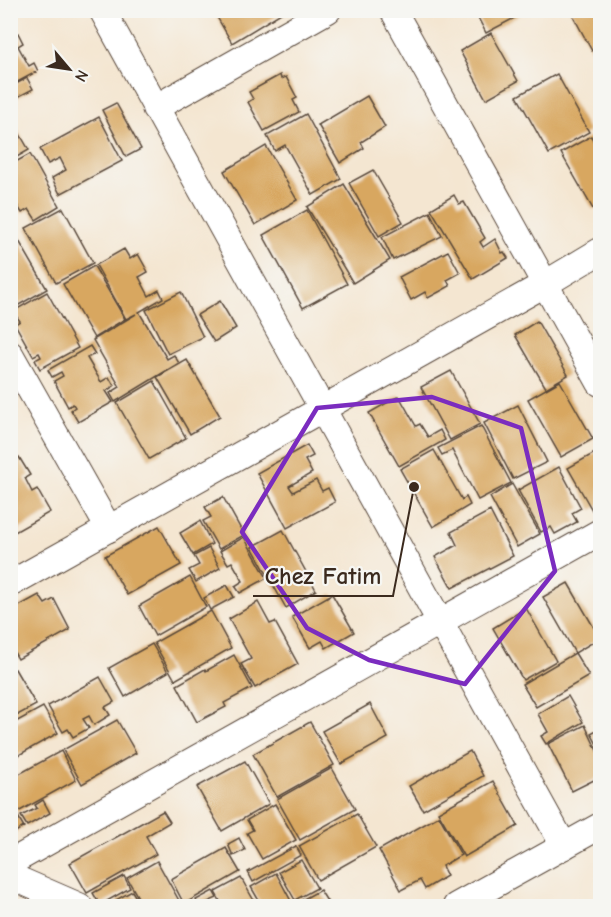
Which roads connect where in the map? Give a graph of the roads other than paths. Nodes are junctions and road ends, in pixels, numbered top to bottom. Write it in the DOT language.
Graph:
graph roads {
  1 [pos="102,10"];
  2 [pos="328,10"];
  3 [pos="393,10"];
  4 [pos="155,108"];
  5 [pos="600,251"];
  6 [pos="545,284"];
  7 [pos="10,354"];
  8 [pos="600,383"];
  9 [pos="322,409"];
  10 [pos="109,528"];
  11 [pos="600,532"];
  12 [pos="10,584"];
  13 [pos="442,621"];
  14 [pos="600,826"];
  15 [pos="564,846"];
  16 [pos="10,863"];
  17 [pos="10,876"];
  18 [pos="79,906"];
  19 [pos="456,906"];
  1 -- 4 [label="street"];
  2 -- 4 [label="street"];
  3 -- 6 [label="street"];
  4 -- 9 [label="street"];
  5 -- 6 [label="street"];
  6 -- 8 [label="street"];
  6 -- 9 [label="street"];
  7 -- 10 [label="street"];
  9 -- 10 [label="street"];
  9 -- 13 [label="street"];
  10 -- 12 [label="street"];
  11 -- 13 [label="street"];
  13 -- 15 [label="street"];
  13 -- 16 [label="street"];
  14 -- 15 [label="street"];
  15 -- 19 [label="street"];
  17 -- 18 [label="street"];
}
